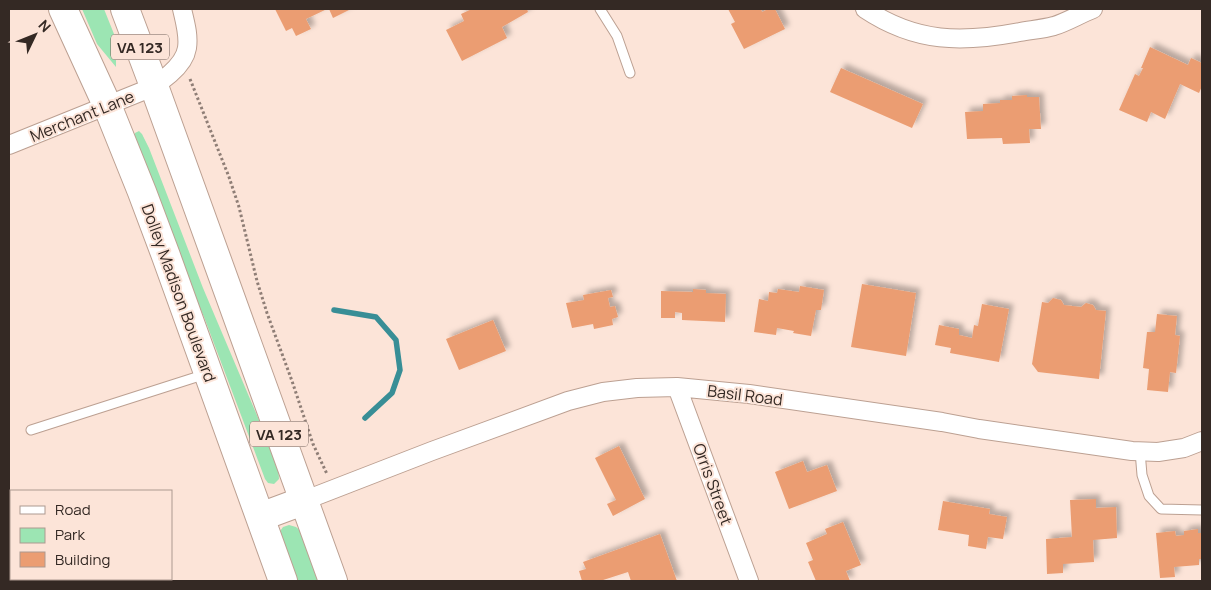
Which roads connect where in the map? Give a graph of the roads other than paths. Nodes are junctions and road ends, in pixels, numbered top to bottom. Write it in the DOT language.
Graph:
graph roads {
  1 [pos="63,9"];
  2 [pos="125,9"];
  3 [pos="182,9"];
  4 [pos="600,9"];
  5 [pos="865,9"];
  6 [pos="1093,9"];
  7 [pos="630,73"];
  8 [pos="154,86"];
  9 [pos="107,105"];
  10 [pos="9,145"];
  11 [pos="209,373"];
  12 [pos="677,387"];
  13 [pos="31,430"];
  14 [pos="1202,442"];
  15 [pos="1140,451"];
  16 [pos="303,501"];
  17 [pos="1202,510"];
  18 [pos="260,517"];
  19 [pos="283,581"];
  20 [pos="333,581"];
  21 [pos="749,581"];
  1 -- 9 [label="main road, Dolley Madison Boulevard / VA 123"];
  2 -- 8 [label="main road, VA 123"];
  3 -- 8 [label="street, Merchant Lane"];
  4 -- 7 [label="lane"];
  5 -- 6 [label="street"];
  8 -- 9 [label="street, Merchant Lane"];
  8 -- 16 [label="main road, VA 123"];
  9 -- 10 [label="street, Merchant Lane"];
  9 -- 11 [label="main road, Dolley Madison Boulevard / VA 123"];
  11 -- 13 [label="lane"];
  11 -- 18 [label="main road, Dolley Madison Boulevard / VA 123"];
  12 -- 15 [label="street, Basil Road"];
  12 -- 16 [label="street, Basil Road"];
  12 -- 21 [label="street, Orris Street"];
  14 -- 15 [label="street, Basil Road"];
  15 -- 17 [label="lane"];
  16 -- 18 [label="main road"];
  16 -- 20 [label="main road, VA 123"];
  18 -- 19 [label="main road, Dolley Madison Boulevard / VA 123"];
}
